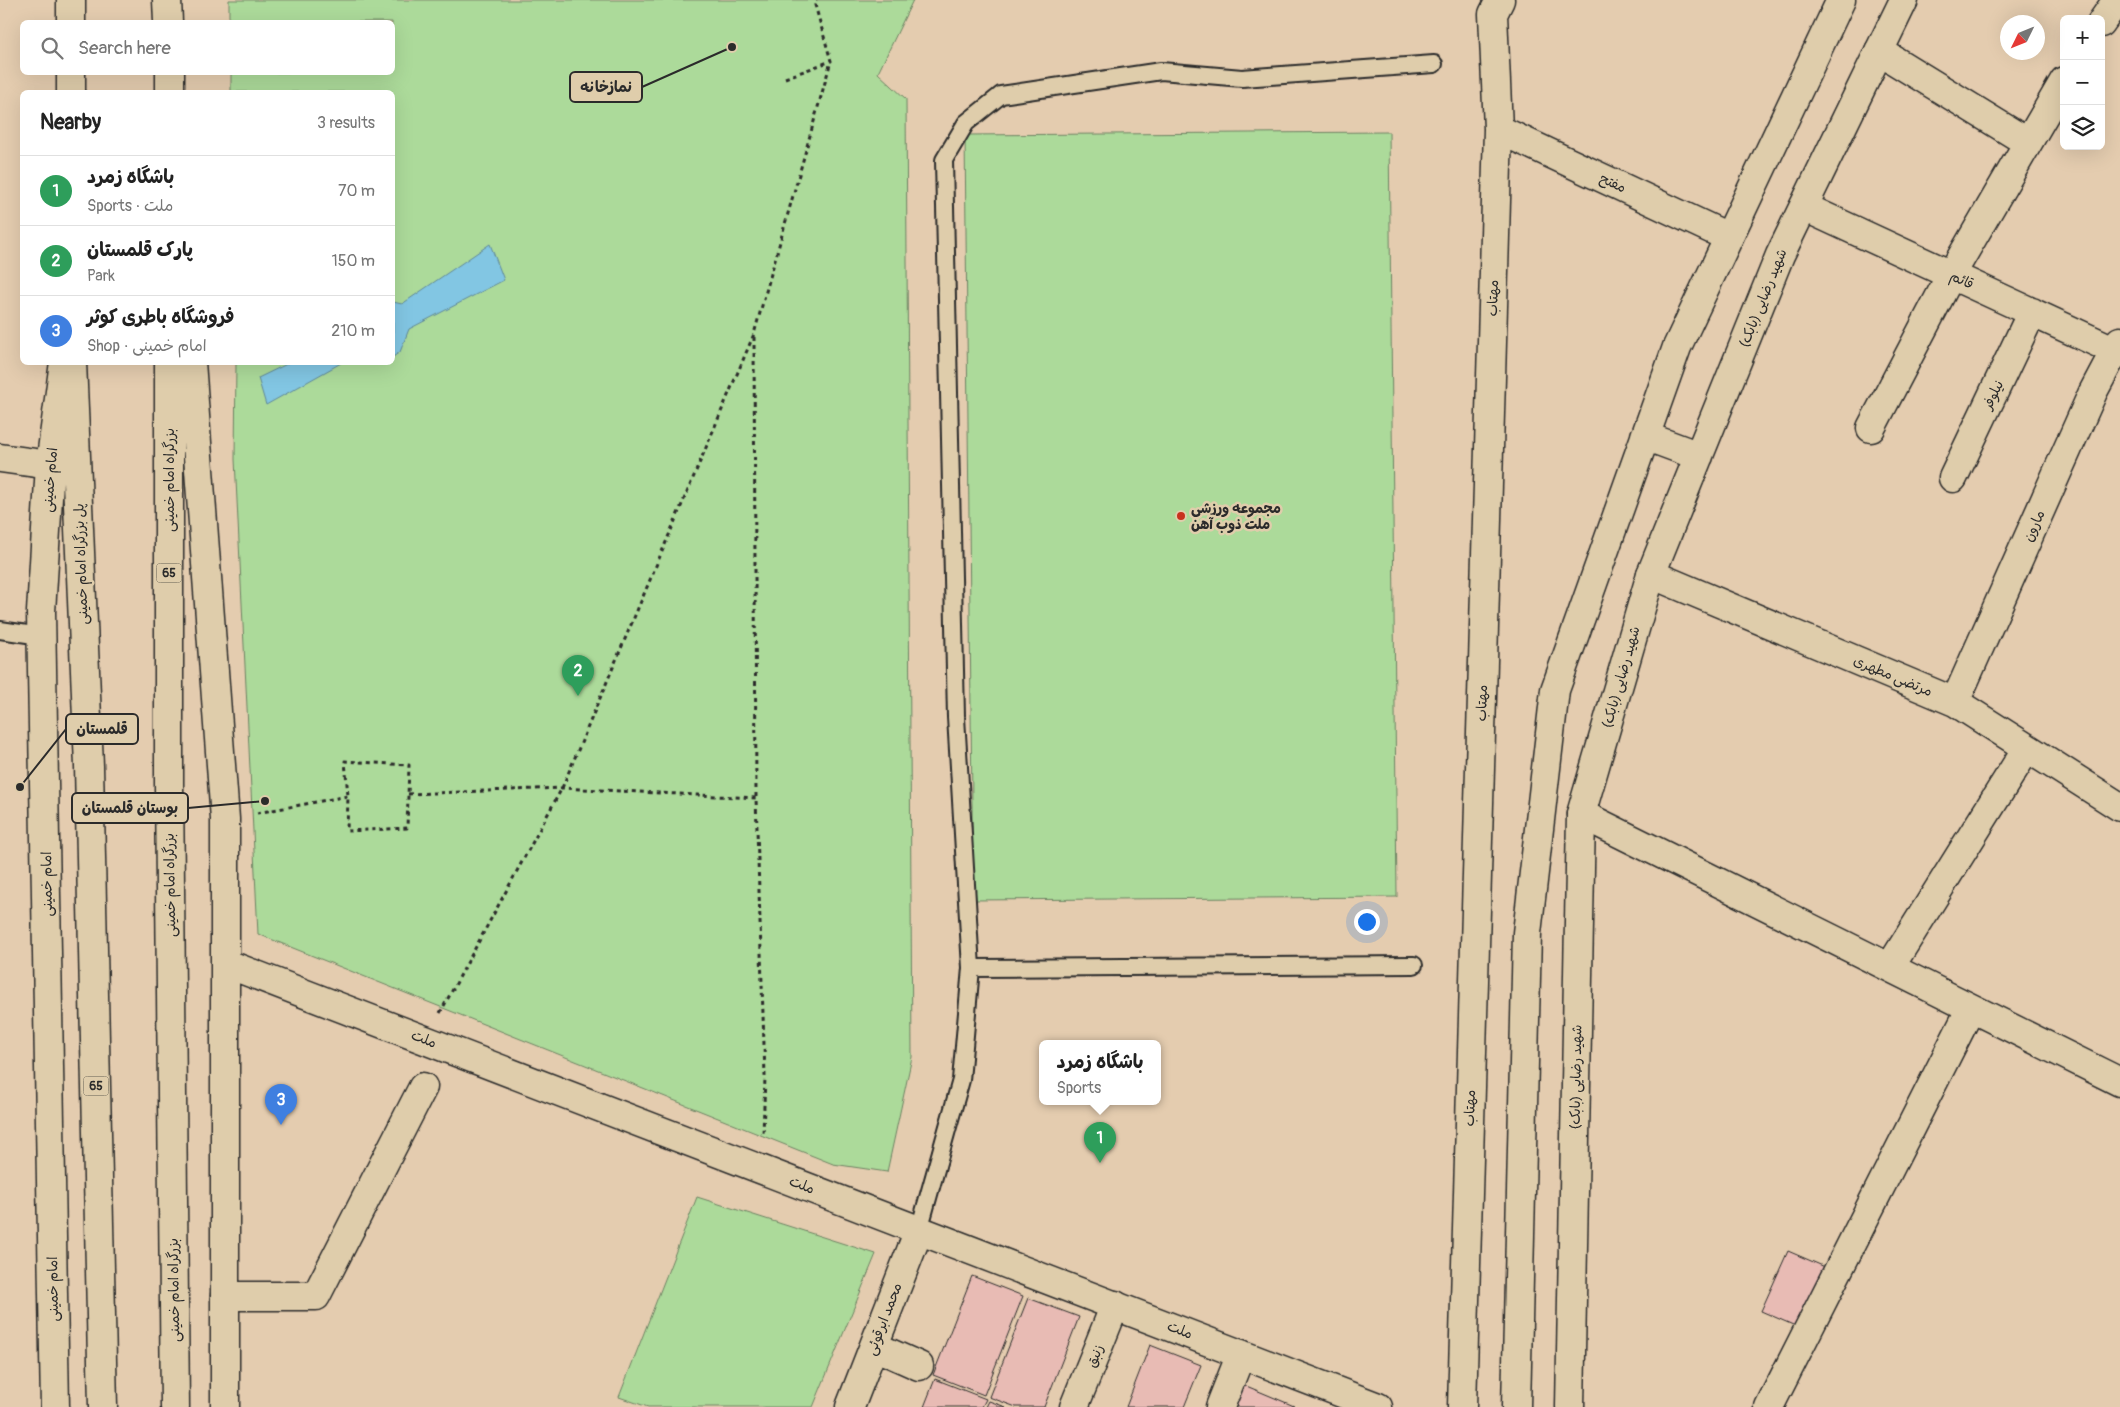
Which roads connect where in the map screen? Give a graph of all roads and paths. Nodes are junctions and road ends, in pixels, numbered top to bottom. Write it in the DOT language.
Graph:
graph roads {
  1 [pos="71,0"];
  2 [pos="167,0"];
  3 [pos="816,0"];
  4 [pos="1500,0"];
  5 [pos="1904,0"];
  6 [pos="2116,0"];
  7 [pos="1833,3"];
  8 [pos="2105,18"];
  9 [pos="71,20"];
  10 [pos="168,20"];
  11 [pos="1880,51"];
  12 [pos="831,61"];
  13 [pos="1434,64"];
  14 [pos="71,75"];
  15 [pos="170,75"];
  16 [pos="785,78"];
  17 [pos="2060,88"];
  18 [pos="71,90"];
  19 [pos="171,90"];
  20 [pos="1498,129"];
  21 [pos="2027,142"];
  22 [pos="1804,207"];
  23 [pos="1728,238"];
  24 [pos="1950,275"];
  25 [pos="2032,312"];
  26 [pos="754,334"];
  27 [pos="2118,348"];
  28 [pos="64,365"];
  29 [pos="72,365"];
  30 [pos="170,365"];
  31 [pos="191,365"];
  32 [pos="1871,428"];
  33 [pos="1646,436"];
  34 [pos="1699,456"];
  35 [pos="0,458"];
  36 [pos="50,465"];
  37 [pos="1953,478"];
  38 [pos="1651,574"];
  39 [pos="0,630"];
  40 [pos="41,636"];
  41 [pos="1956,702"];
  42 [pos="2027,748"];
  43 [pos="562,788"];
  44 [pos="408,794"];
  45 [pos="348,796"];
  46 [pos="756,798"];
  47 [pos="2120,807"];
  48 [pos="1581,814"];
  49 [pos="225,819"];
  50 [pos="225,963"];
  51 [pos="1414,965"];
  52 [pos="1890,967"];
  53 [pos="971,968"];
  54 [pos="1971,1008"];
  55 [pos="426,1040"];
  56 [pos="2120,1082"];
  57 [pos="423,1087"];
  58 [pos="761,1169"];
  59 [pos="919,1230"];
  60 [pos="225,1296"];
  61 [pos="1115,1305"];
  62 [pos="874,1346"];
  63 [pos="1242,1354"];
  64 [pos="919,1366"];
  65 [pos="55,1407"];
  66 [pos="103,1407"];
  67 [pos="175,1407"];
  68 [pos="224,1407"];
  69 [pos="850,1407"];
  70 [pos="1074,1407"];
  71 [pos="1220,1407"];
  72 [pos="1378,1407"];
  73 [pos="1462,1407"];
  74 [pos="1516,1407"];
  75 [pos="1570,1407"];
  76 [pos="1769,1407"];
  1 -- 9 [label="main road"];
  2 -- 10 [label="main road"];
  3 -- 12 [label="path"];
  4 -- 20 [label="main road, مهتاب"];
  5 -- 11 [label="main road, شهید رضایی (بابک)"];
  6 -- 8 [label="main road"];
  7 -- 23 [label="main road"];
  11 -- 21 [label="main road"];
  11 -- 22 [label="main road, شهید رضایی (بابک)"];
  12 -- 16 [label="path"];
  12 -- 26 [label="path"];
  13 -- 53 [label="lane"];
  14 -- 18 [label="main road"];
  15 -- 19 [label="main road"];
  17 -- 21 [label="main road"];
  20 -- 23 [label="main road, مفتح"];
  20 -- 73 [label="main road, مهتاب"];
  21 -- 24 [label="main road"];
  22 -- 24 [label="main road, قائم"];
  22 -- 34 [label="main road, شهید رضایی (بابک)"];
  23 -- 33 [label="main road"];
  24 -- 25 [label="main road, قائم"];
  24 -- 32 [label="main road"];
  25 -- 27 [label="main road, قائم"];
  25 -- 37 [label="main road, نیلوفر"];
  26 -- 43 [label="path"];
  26 -- 46 [label="path"];
  27 -- 41 [label="main road, مارون"];
  28 -- 36 [label="main road, امام خمینی"];
  29 -- 66 [label="main road, پل بزرگراه امام خمینی / 65"];
  30 -- 67 [label="main road, بزرگراه امام خمینی / 65"];
  31 -- 49 [label="main road"];
  33 -- 34 [label="main road"];
  33 -- 74 [label="main road"];
  34 -- 38 [label="main road, شهید رضایی (بابک)"];
  35 -- 36 [label="main road"];
  36 -- 40 [label="main road, امام خمینی"];
  38 -- 41 [label="main road, مرتضی مطهری"];
  38 -- 48 [label="main road, شهید رضایی (بابک)"];
  39 -- 40 [label="lane"];
  40 -- 65 [label="main road, امام خمینی"];
  41 -- 42 [label="main road, مرتضی مطهری"];
  42 -- 47 [label="main road, مرتضی مطهری"];
  42 -- 52 [label="main road"];
  43 -- 44 [label="path"];
  43 -- 46 [label="path"];
  43 -- 55 [label="path"];
  44 -- 45 [label="path"];
  44 -- 45 [label="path"];
  45 -- 49 [label="path"];
  46 -- 58 [label="path"];
  48 -- 52 [label="main road"];
  48 -- 75 [label="main road, شهید رضایی (بابک)"];
  49 -- 50 [label="main road"];
  50 -- 55 [label="main road, ملت"];
  50 -- 60 [label="main road"];
  51 -- 53 [label="lane"];
  52 -- 54 [label="main road"];
  53 -- 59 [label="lane"];
  54 -- 56 [label="main road"];
  54 -- 76 [label="main road"];
  55 -- 58 [label="main road, ملت"];
  57 -- 60 [label="main road"];
  58 -- 59 [label="main road, ملت"];
  59 -- 61 [label="main road, ملت"];
  59 -- 62 [label="main road, محمد ابرقوئی"];
  60 -- 68 [label="main road"];
  61 -- 63 [label="main road, ملت"];
  61 -- 70 [label="main road, زنبق"];
  62 -- 64 [label="main road"];
  62 -- 69 [label="main road, محمد ابرقوئی"];
  63 -- 71 [label="main road"];
  63 -- 72 [label="main road, ملت"];
}
